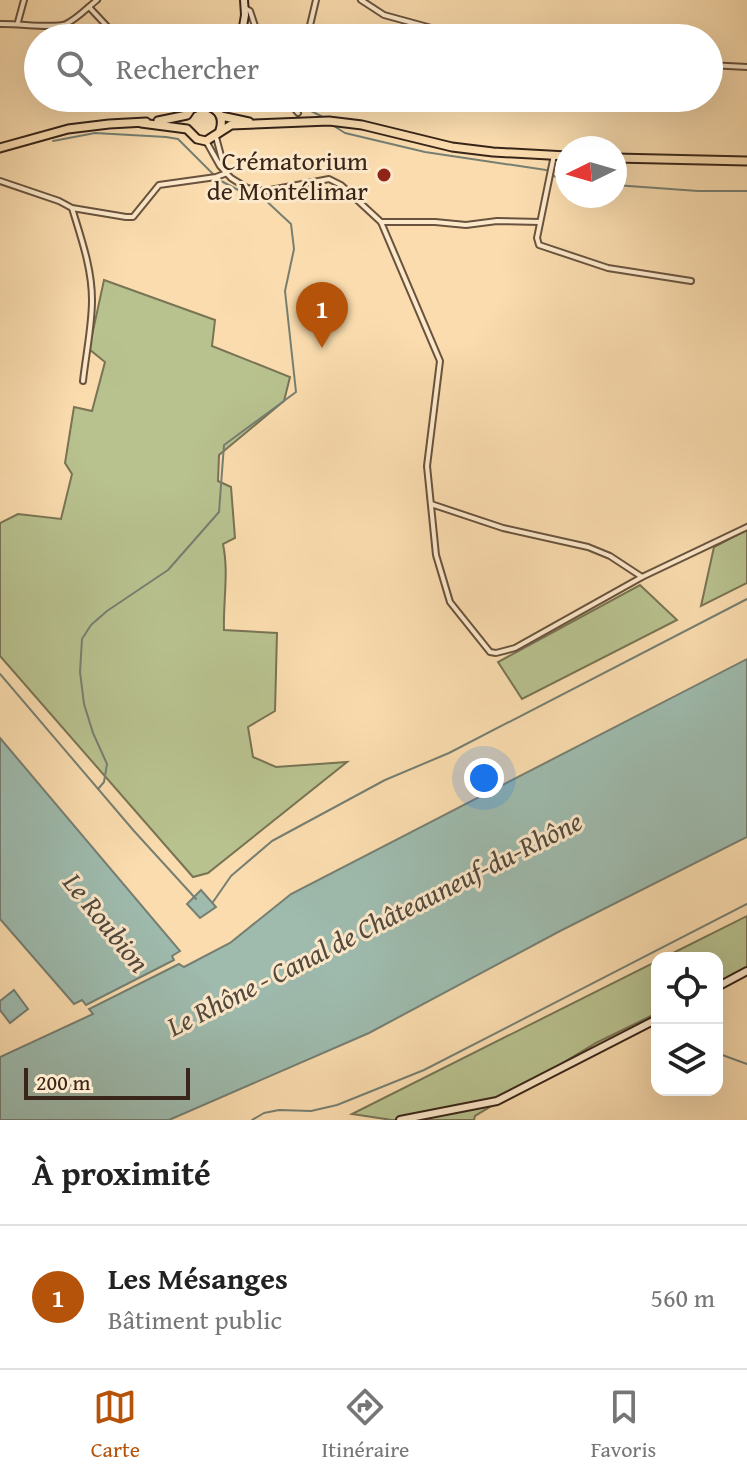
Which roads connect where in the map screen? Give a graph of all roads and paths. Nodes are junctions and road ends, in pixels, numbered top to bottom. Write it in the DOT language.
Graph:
graph roads {
  1 [pos="24,0"];
  2 [pos="97,0"];
  3 [pos="316,0"];
  4 [pos="361,0"];
  5 [pos="244,4"];
  6 [pos="89,7"];
  7 [pos="18,22"];
  8 [pos="0,24"];
  9 [pos="38,24"];
  10 [pos="66,24"];
  11 [pos="105,24"];
  12 [pos="242,24"];
  13 [pos="254,24"];
  14 [pos="310,24"];
  15 [pos="417,24"];
  16 [pos="723,66"];
  17 [pos="747,67"];
  18 [pos="189,112"];
  19 [pos="219,113"];
  20 [pos="187,115"];
  21 [pos="141,123"];
  22 [pos="255,123"];
  23 [pos="187,129"];
  24 [pos="218,134"];
  25 [pos="206,141"];
  26 [pos="0,148"];
  27 [pos="554,155"];
  28 [pos="627,158"];
  29 [pos="747,161"];
  30 [pos="226,171"];
  31 [pos="0,181"];
  32 [pos="72,208"];
  33 [pos="381,222"];
  34 [pos="540,222"];
  35 [pos="691,281"];
  36 [pos="83,381"];
  37 [pos="430,504"];
  38 [pos="747,527"];
  39 [pos="642,577"];
  40 [pos="747,971"];
  41 [pos="723,984"];
  42 [pos="651,1022"];
  43 [pos="400,1120"];
  1 -- 7 [label="street"];
  2 -- 6 [label="street"];
  3 -- 14 [label="street"];
  4 -- 15 [label="street"];
  5 -- 12 [label="street"];
  5 -- 13 [label="street"];
  6 -- 10 [label="street"];
  6 -- 11 [label="street"];
  7 -- 8 [label="street"];
  7 -- 9 [label="street"];
  16 -- 17 [label="street"];
  18 -- 20 [label="main road"];
  19 -- 22 [label="main road"];
  19 -- 24 [label="main road"];
  20 -- 21 [label="main road"];
  20 -- 23 [label="main road"];
  21 -- 23 [label="main road"];
  21 -- 26 [label="main road"];
  22 -- 24 [label="main road"];
  22 -- 27 [label="main road"];
  23 -- 25 [label="main road"];
  24 -- 25 [label="main road"];
  24 -- 30 [label="street"];
  25 -- 30 [label="street"];
  27 -- 34 [label="street"];
  28 -- 29 [label="main road"];
  30 -- 32 [label="street"];
  30 -- 33 [label="street"];
  31 -- 32 [label="street"];
  32 -- 36 [label="street"];
  33 -- 34 [label="street"];
  33 -- 37 [label="street"];
  34 -- 35 [label="street"];
  37 -- 39 [label="street"];
  37 -- 39 [label="street"];
  38 -- 39 [label="street"];
  40 -- 41 [label="street"];
  42 -- 43 [label="street"];
}
